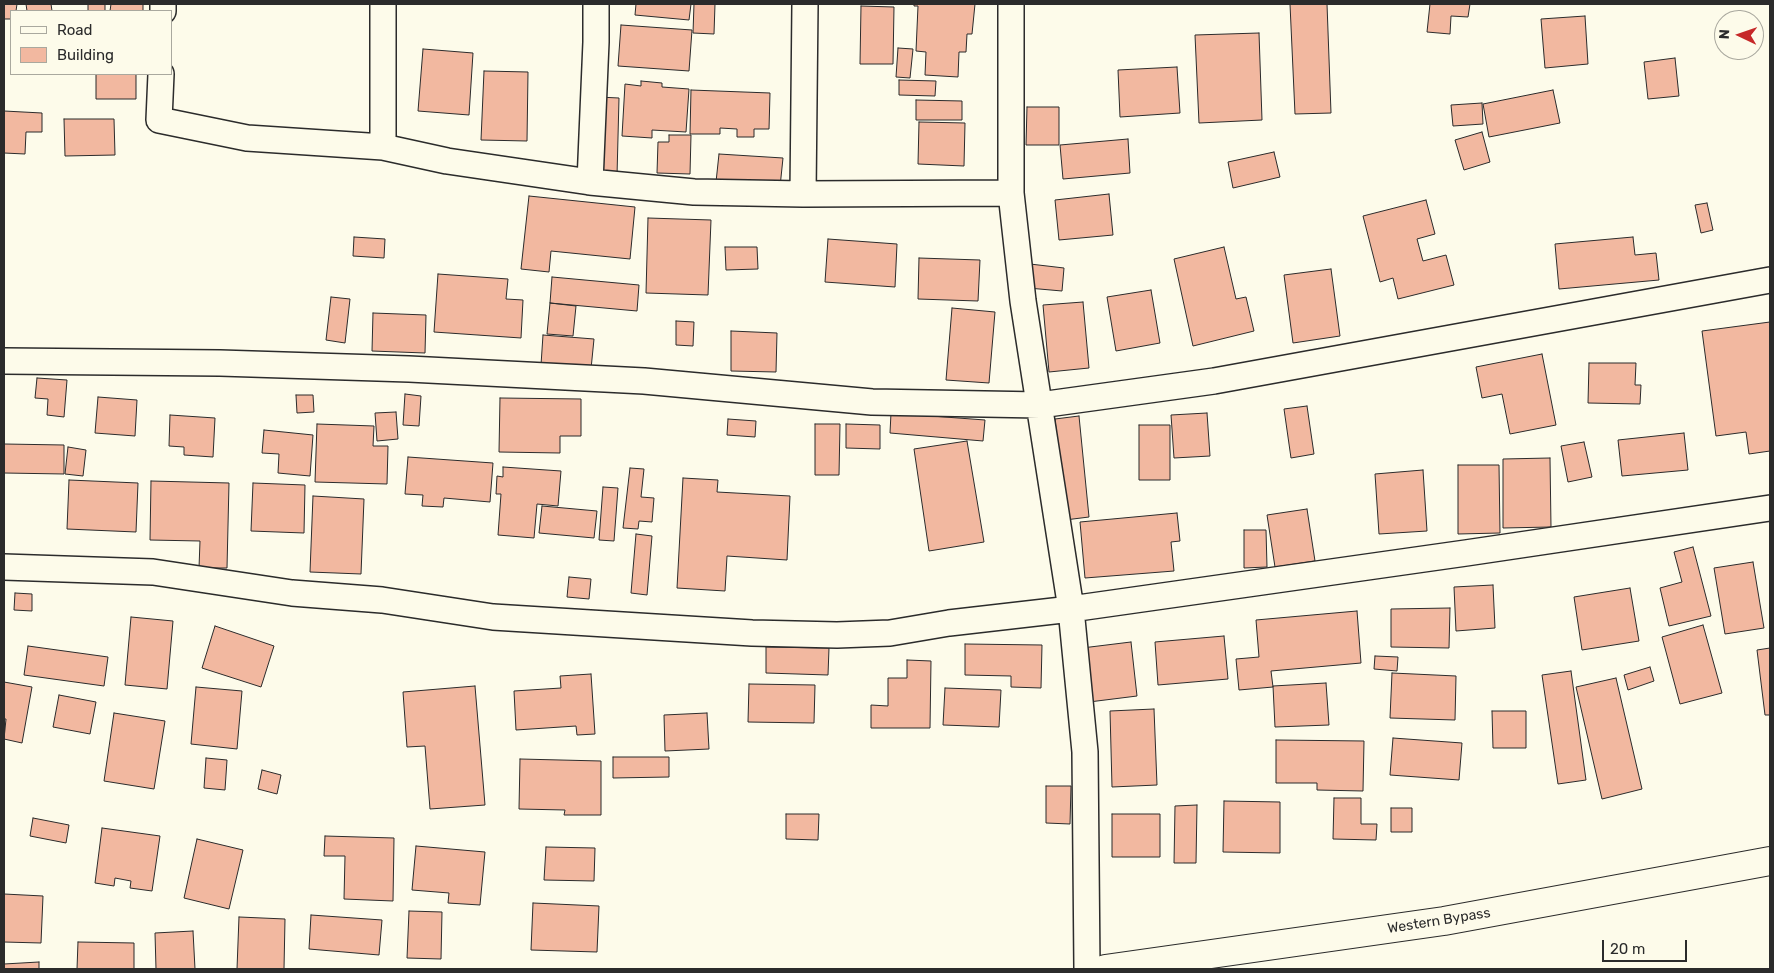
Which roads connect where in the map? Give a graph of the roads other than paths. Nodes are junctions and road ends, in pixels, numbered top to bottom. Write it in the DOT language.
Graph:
graph roads {
  1 [pos="383,4"];
  2 [pos="596,4"];
  3 [pos="805,4"];
  4 [pos="1010,4"];
  5 [pos="161,75"];
  6 [pos="383,147"];
  7 [pos="590,182"];
  8 [pos="1011,193"];
  9 [pos="803,194"];
  10 [pos="1770,280"];
  11 [pos="4,360"];
  12 [pos="1040,405"];
  13 [pos="1770,508"];
  14 [pos="4,566"];
  15 [pos="1071,609"];
  16 [pos="1770,861"];
  17 [pos="1087,969"];
  18 [pos="1105,969"];
  1 -- 6 [label="street"];
  2 -- 7 [label="street"];
  3 -- 9 [label="street"];
  4 -- 8 [label="street"];
  5 -- 6 [label="street"];
  6 -- 7 [label="street"];
  7 -- 9 [label="street"];
  8 -- 9 [label="street"];
  8 -- 12 [label="street"];
  10 -- 12 [label="street"];
  11 -- 12 [label="street"];
  12 -- 15 [label="street"];
  13 -- 15 [label="street"];
  14 -- 15 [label="street"];
  15 -- 17 [label="street"];
  16 -- 18 [label="main road, Western Bypass"];
}
